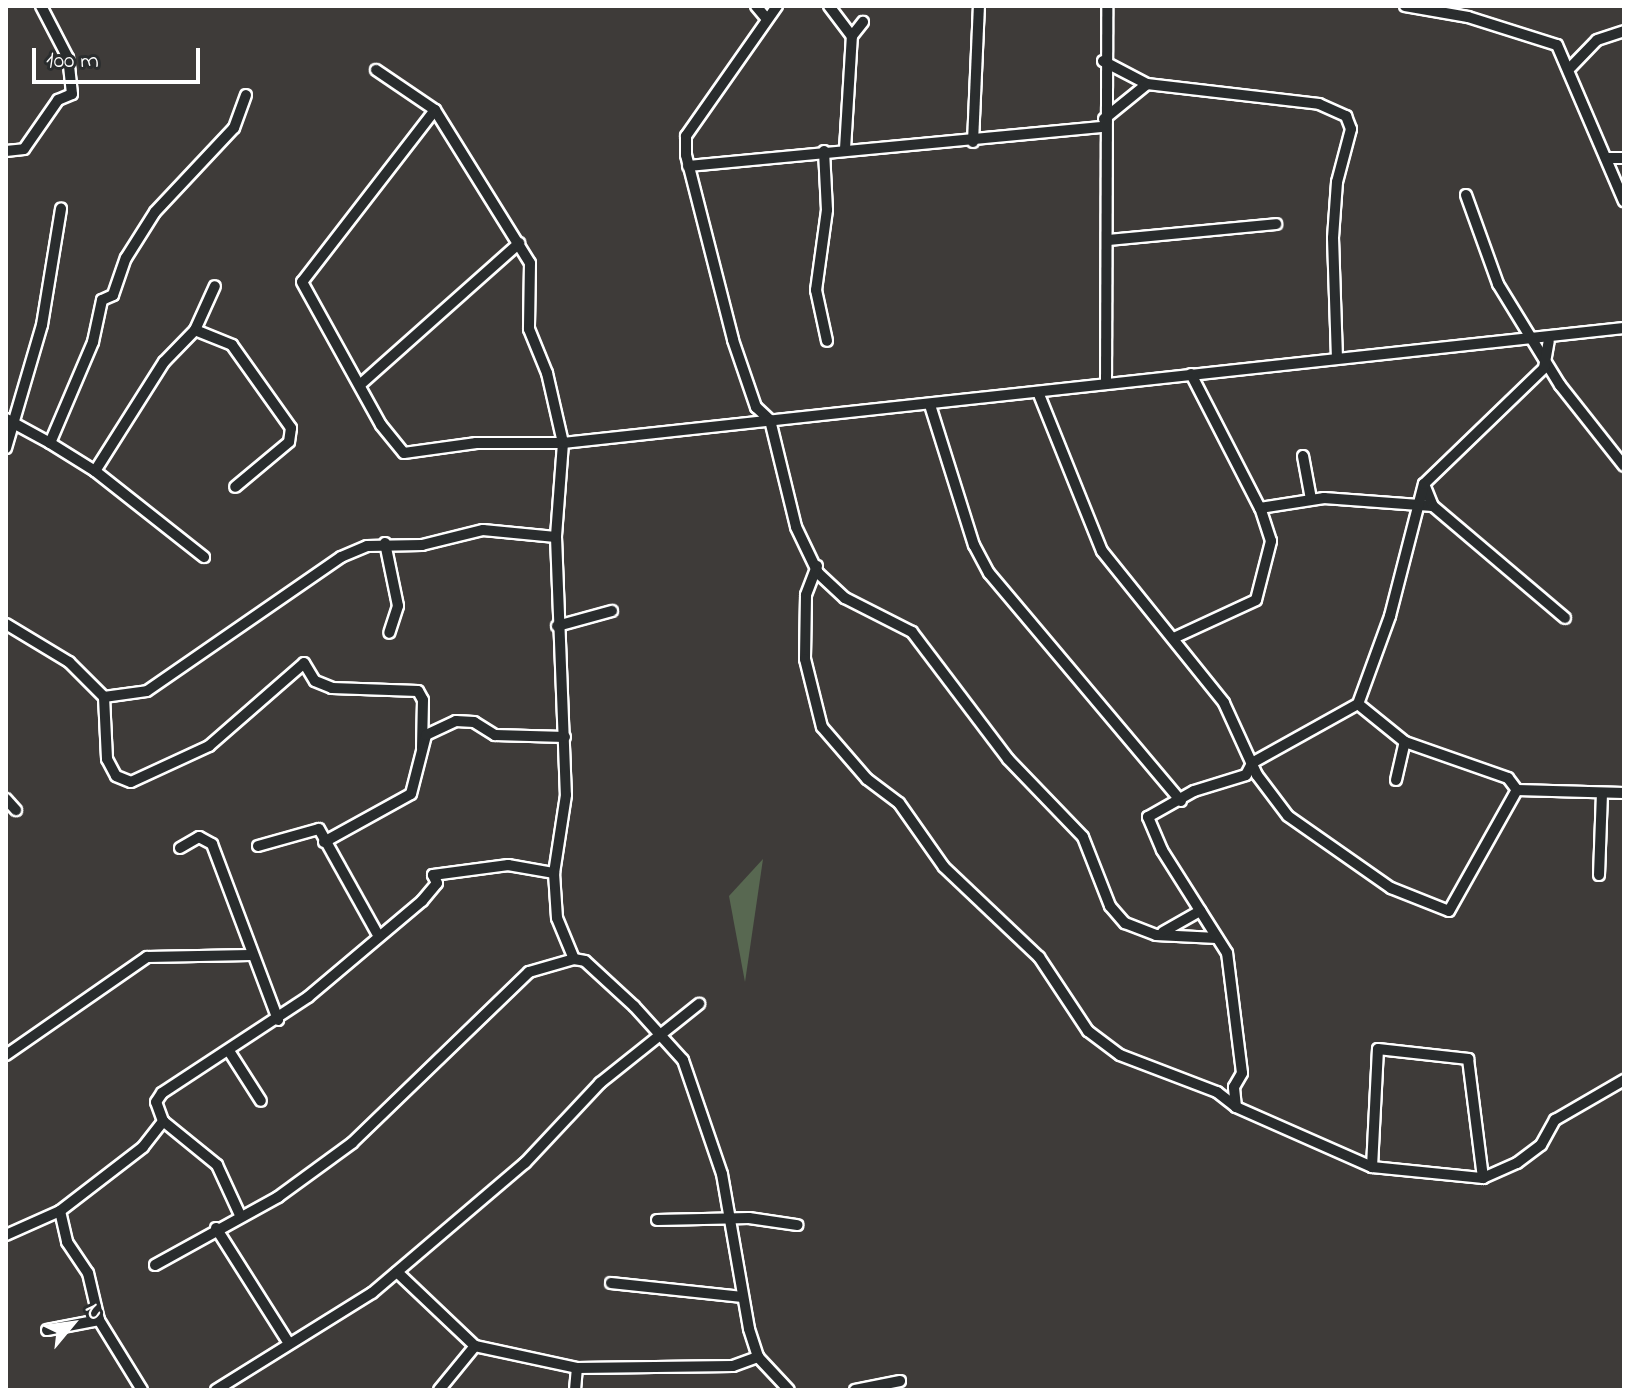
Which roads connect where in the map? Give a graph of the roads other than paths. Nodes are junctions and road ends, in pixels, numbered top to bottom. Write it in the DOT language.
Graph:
graph roads {
  1 [pos="41,6"];
  2 [pos="756,6"];
  3 [pos="777,6"];
  4 [pos="829,6"];
  5 [pos="979,6"];
  6 [pos="1107,6"];
  7 [pos="1405,6"];
  8 [pos="767,19"];
  9 [pos="863,22"];
  10 [pos="1624,31"];
  11 [pos="852,36"];
  12 [pos="1564,52"];
  13 [pos="1582,56"];
  14 [pos="1103,61"];
  15 [pos="1571,67"];
  16 [pos="376,70"];
  17 [pos="1147,84"];
  18 [pos="246,95"];
  19 [pos="435,110"];
  20 [pos="1104,123"];
  21 [pos="973,142"];
  22 [pos="845,149"];
  23 [pos="6,151"];
  24 [pos="824,151"];
  25 [pos="1606,158"];
  26 [pos="1624,158"];
  27 [pos="688,166"];
  28 [pos="1466,195"];
  29 [pos="1624,201"];
  30 [pos="61,209"];
  31 [pos="1276,224"];
  32 [pos="1108,240"];
  33 [pos="519,243"];
  34 [pos="215,286"];
  35 [pos="1624,328"];
  36 [pos="195,330"];
  37 [pos="1531,338"];
  38 [pos="827,341"];
  39 [pos="1549,341"];
  40 [pos="1337,358"];
  41 [pos="1548,361"];
  42 [pos="1191,374"];
  43 [pos="361,384"];
  44 [pos="1106,384"];
  45 [pos="1038,392"];
  46 [pos="930,405"];
  47 [pos="770,420"];
  48 [pos="8,422"];
  49 [pos="50,443"];
  50 [pos="563,443"];
  51 [pos="6,448"];
  52 [pos="1303,456"];
  53 [pos="1624,466"];
  54 [pos="95,471"];
  55 [pos="1424,484"];
  56 [pos="235,487"];
  57 [pos="1311,499"];
  58 [pos="1417,502"];
  59 [pos="1433,506"];
  60 [pos="1260,508"];
  61 [pos="556,537"];
  62 [pos="385,543"];
  63 [pos="204,557"];
  64 [pos="817,565"];
  65 [pos="612,611"];
  66 [pos="1565,618"];
  67 [pos="6,624"];
  68 [pos="557,626"];
  69 [pos="389,633"];
  70 [pos="1176,637"];
  71 [pos="104,697"];
  72 [pos="1358,704"];
  73 [pos="565,737"];
  74 [pos="1405,742"];
  75 [pos="422,748"];
  76 [pos="1252,763"];
  77 [pos="1396,780"];
  78 [pos="1517,790"];
  79 [pos="1624,793"];
  80 [pos="1602,794"];
  81 [pos="6,799"];
  82 [pos="1181,801"];
  83 [pos="16,810"];
  84 [pos="324,842"];
  85 [pos="258,846"];
  86 [pos="180,848"];
  87 [pos="554,873"];
  88 [pos="1599,875"];
  89 [pos="1200,911"];
  90 [pos="377,933"];
  91 [pos="1154,935"];
  92 [pos="1217,938"];
  93 [pos="250,955"];
  94 [pos="574,959"];
  95 [pos="699,1004"];
  96 [pos="278,1020"];
  97 [pos="663,1034"];
  98 [pos="229,1051"];
  99 [pos="6,1055"];
  100 [pos="1624,1080"];
  101 [pos="261,1101"];
  102 [pos="1236,1107"];
  103 [pos="163,1121"];
  104 [pos="1372,1167"];
  105 [pos="1483,1178"];
  106 [pos="60,1211"];
  107 [pos="240,1215"];
  108 [pos="729,1219"];
  109 [pos="657,1220"];
  110 [pos="797,1225"];
  111 [pos="216,1228"];
  112 [pos="6,1235"];
  113 [pos="155,1265"];
  114 [pos="397,1272"];
  115 [pos="611,1283"];
  116 [pos="742,1297"];
  117 [pos="99,1320"];
  118 [pos="47,1330"];
  119 [pos="288,1342"];
  120 [pos="475,1346"];
  121 [pos="758,1357"];
  122 [pos="577,1368"];
  123 [pos="900,1381"];
  124 [pos="142,1390"];
  125 [pos="216,1390"];
  126 [pos="439,1390"];
  127 [pos="575,1390"];
  128 [pos="789,1390"];
  129 [pos="855,1390"];
  1 -- 23 [label="street"];
  2 -- 8 [label="street"];
  3 -- 8 [label="street"];
  4 -- 11 [label="street"];
  5 -- 21 [label="street"];
  6 -- 14 [label="street"];
  7 -- 12 [label="street"];
  8 -- 27 [label="street"];
  9 -- 11 [label="street"];
  10 -- 13 [label="street"];
  11 -- 22 [label="street"];
  12 -- 13 [label="street"];
  12 -- 15 [label="street"];
  13 -- 15 [label="street"];
  14 -- 17 [label="street"];
  14 -- 20 [label="street"];
  15 -- 25 [label="street"];
  16 -- 19 [label="street"];
  17 -- 20 [label="street"];
  17 -- 40 [label="street"];
  18 -- 49 [label="street"];
  19 -- 33 [label="street"];
  19 -- 43 [label="street"];
  20 -- 21 [label="street"];
  20 -- 32 [label="street"];
  21 -- 22 [label="street"];
  22 -- 24 [label="street"];
  24 -- 27 [label="street"];
  24 -- 38 [label="street"];
  25 -- 26 [label="street"];
  25 -- 29 [label="street"];
  27 -- 47 [label="street"];
  28 -- 37 [label="street"];
  30 -- 48 [label="street"];
  31 -- 32 [label="street"];
  32 -- 44 [label="street"];
  33 -- 43 [label="street"];
  33 -- 50 [label="street"];
  34 -- 36 [label="street"];
  35 -- 39 [label="street"];
  36 -- 54 [label="street"];
  36 -- 56 [label="street"];
  37 -- 39 [label="street"];
  37 -- 40 [label="street"];
  37 -- 41 [label="street"];
  39 -- 41 [label="street"];
  40 -- 42 [label="street"];
  41 -- 53 [label="street"];
  41 -- 55 [label="street"];
  42 -- 44 [label="street"];
  42 -- 60 [label="street"];
  43 -- 50 [label="street"];
  44 -- 45 [label="street"];
  45 -- 46 [label="street"];
  45 -- 70 [label="street"];
  46 -- 47 [label="street"];
  46 -- 82 [label="street"];
  47 -- 50 [label="street"];
  47 -- 64 [label="street"];
  48 -- 49 [label="street"];
  48 -- 51 [label="street"];
  49 -- 54 [label="street"];
  50 -- 61 [label="street"];
  52 -- 57 [label="street"];
  54 -- 63 [label="street"];
  55 -- 58 [label="street"];
  55 -- 59 [label="street"];
  57 -- 58 [label="street"];
  57 -- 60 [label="street"];
  58 -- 59 [label="street"];
  58 -- 72 [label="street"];
  59 -- 66 [label="street"];
  60 -- 70 [label="street"];
  61 -- 62 [label="street"];
  61 -- 68 [label="street"];
  62 -- 69 [label="street"];
  62 -- 71 [label="street"];
  64 -- 91 [label="street"];
  64 -- 102 [label="street"];
  65 -- 68 [label="street"];
  67 -- 71 [label="street"];
  68 -- 73 [label="street"];
  70 -- 76 [label="street"];
  71 -- 75 [label="street"];
  72 -- 74 [label="street"];
  72 -- 76 [label="street"];
  73 -- 75 [label="street"];
  73 -- 87 [label="street"];
  74 -- 77 [label="street"];
  74 -- 78 [label="street"];
  75 -- 84 [label="street"];
  76 -- 78 [label="street"];
  76 -- 82 [label="street"];
  78 -- 80 [label="street"];
  79 -- 80 [label="street"];
  80 -- 88 [label="street"];
  81 -- 83 [label="street"];
  82 -- 89 [label="street"];
  84 -- 85 [label="street"];
  84 -- 90 [label="street"];
  86 -- 93 [label="street"];
  87 -- 90 [label="street"];
  87 -- 94 [label="street"];
  89 -- 91 [label="street"];
  89 -- 92 [label="street"];
  90 -- 96 [label="street"];
  91 -- 92 [label="street"];
  92 -- 102 [label="street"];
  93 -- 96 [label="street"];
  93 -- 99 [label="street"];
  94 -- 97 [label="street"];
  94 -- 107 [label="street"];
  95 -- 97 [label="street"];
  96 -- 98 [label="street"];
  97 -- 108 [label="street"];
  97 -- 114 [label="street"];
  98 -- 101 [label="street"];
  98 -- 103 [label="street"];
  100 -- 105 [label="street"];
  102 -- 104 [label="street"];
  103 -- 106 [label="street"];
  103 -- 107 [label="street"];
  104 -- 105 [label="street"];
  104 -- 105 [label="street"];
  106 -- 112 [label="street"];
  106 -- 117 [label="street"];
  107 -- 111 [label="street"];
  108 -- 109 [label="street"];
  108 -- 110 [label="street"];
  108 -- 116 [label="street"];
  111 -- 113 [label="street"];
  111 -- 119 [label="street"];
  114 -- 119 [label="street"];
  114 -- 120 [label="street"];
  115 -- 116 [label="street"];
  116 -- 121 [label="street"];
  117 -- 118 [label="street"];
  117 -- 124 [label="street"];
  119 -- 125 [label="street"];
  120 -- 122 [label="street"];
  120 -- 126 [label="street"];
  121 -- 122 [label="street"];
  121 -- 128 [label="street"];
  122 -- 127 [label="street"];
  123 -- 129 [label="street"];
}
